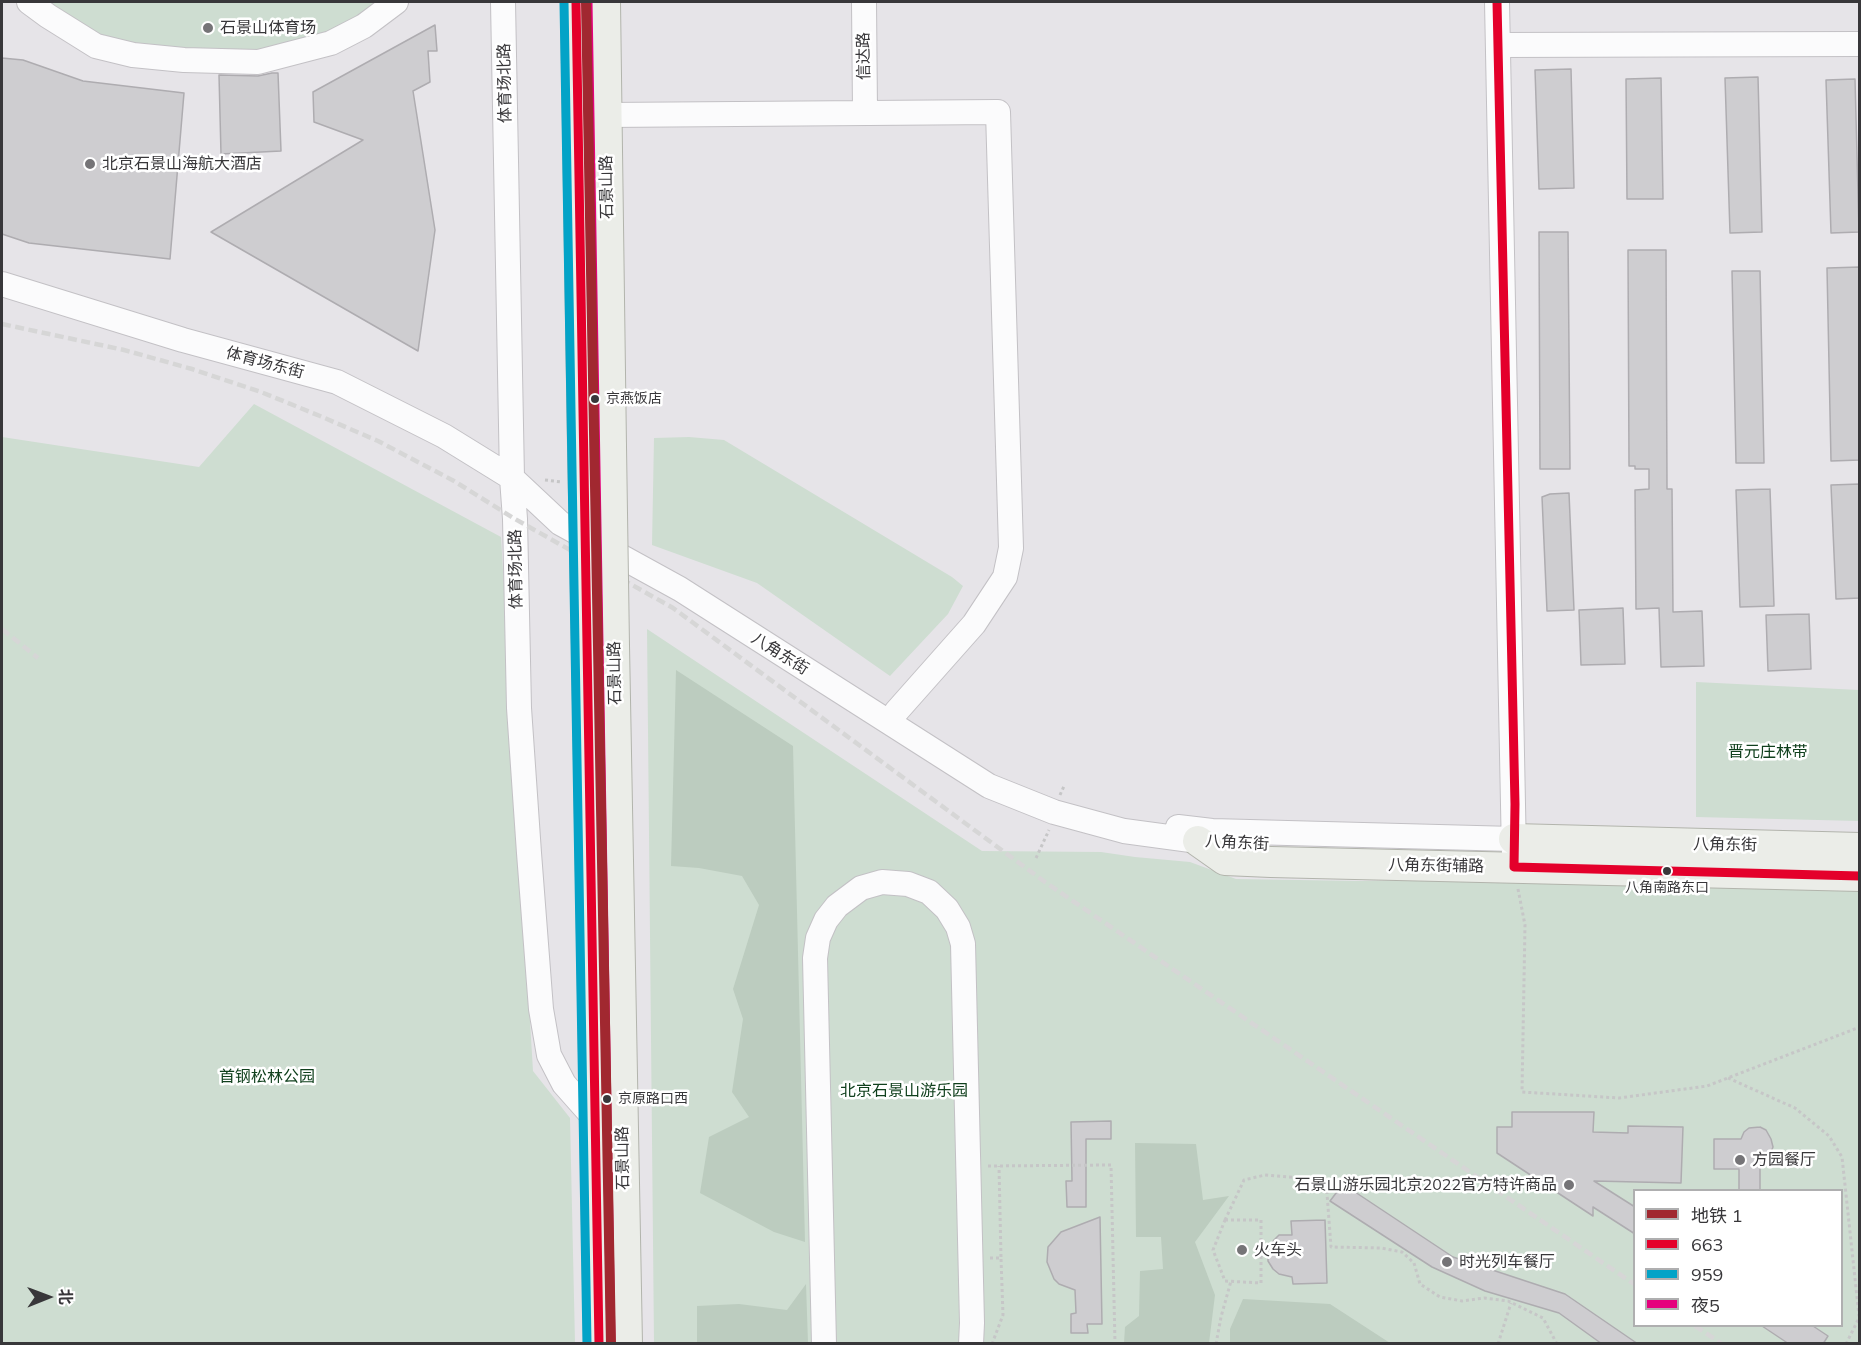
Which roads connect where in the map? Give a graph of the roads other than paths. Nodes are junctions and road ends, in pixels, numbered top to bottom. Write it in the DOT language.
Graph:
graph roads {
  1 [pos="29,2"];
  2 [pos="396,2"];
  3 [pos="503,2"];
  4 [pos="576,2"];
  5 [pos="605,2"];
  6 [pos="864,2"];
  7 [pos="1497,2"];
  8 [pos="1860,44"];
  9 [pos="1498,45"];
  10 [pos="865,111"];
  11 [pos="606,115"];
  12 [pos="2,284"];
  13 [pos="597,447"];
  14 [pos="512,478"];
  15 [pos="680,589"];
  16 [pos="600,646"];
  17 [pos="896,712"];
  18 [pos="1198,841"];
  19 [pos="1860,848"];
  20 [pos="1514,853"];
  21 [pos="1860,862"];
  22 [pos="1860,876"];
  23 [pos="595,1119"];
  24 [pos="599,1344"];
  25 [pos="627,1344"];
  26 [pos="824,1344"];
  27 [pos="971,1344"];
  1 -- 2 [label="street"];
  3 -- 14 [label="street, 体育场北路"];
  4 -- 13 [label="main road, 石景山路"];
  5 -- 11 [label="main road, 石景山路"];
  6 -- 10 [label="street, 信达路"];
  7 -- 9 [label="street"];
  8 -- 9 [label="street"];
  9 -- 20 [label="street"];
  10 -- 11 [label="street"];
  10 -- 17 [label="street"];
  11 -- 13 [label="main road, 石景山路"];
  12 -- 14 [label="street, 体育场东街"];
  13 -- 16 [label="main road, 石景山路, bridge"];
  14 -- 15 [label="street, 八角东街"];
  14 -- 23 [label="street, 体育场北路"];
  15 -- 17 [label="street, 八角东街"];
  15 -- 18 [label="street, 八角东街"];
  16 -- 23 [label="main road, 石景山路"];
  16 -- 25 [label="main road, 石景山路"];
  17 -- 20 [label="street, 八角东街"];
  18 -- 20 [label="main road, 八角东街"];
  19 -- 20 [label="main road, 八角东街"];
  20 -- 21 [label="main road, 八角东街"];
  20 -- 22 [label="main road"];
  23 -- 24 [label="main road, 石景山路"];
  26 -- 27 [label="street"];
}
